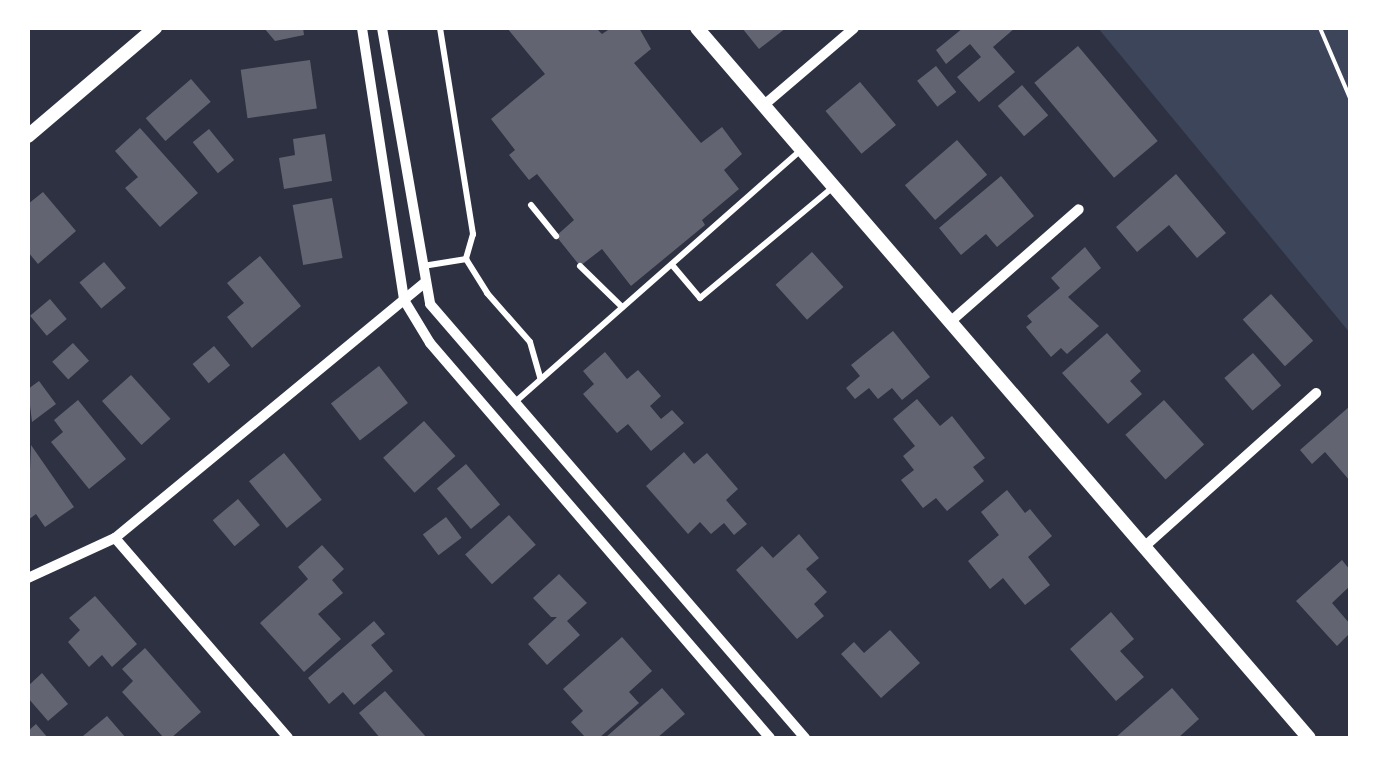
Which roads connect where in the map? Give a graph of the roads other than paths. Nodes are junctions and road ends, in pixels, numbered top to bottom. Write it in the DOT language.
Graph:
graph roads {
  1 [pos="155,28"];
  2 [pos="362,28"];
  3 [pos="382,28"];
  4 [pos="440,28"];
  5 [pos="697,28"];
  6 [pos="854,28"];
  7 [pos="764,105"];
  8 [pos="28,136"];
  9 [pos="802,150"];
  10 [pos="834,186"];
  11 [pos="531,205"];
  12 [pos="1080,209"];
  13 [pos="556,236"];
  14 [pos="466,260"];
  15 [pos="422,266"];
  16 [pos="580,266"];
  17 [pos="673,266"];
  18 [pos="424,283"];
  19 [pos="404,300"];
  20 [pos="622,307"];
  21 [pos="950,322"];
  22 [pos="540,378"];
  23 [pos="1316,393"];
  24 [pos="513,404"];
  25 [pos="115,538"];
  26 [pos="1144,547"];
  27 [pos="28,578"];
  28 [pos="288,738"];
  29 [pos="770,738"];
  30 [pos="806,738"];
  31 [pos="1309,738"];
  1 -- 8 [label="street"];
  2 -- 19 [label="street"];
  3 -- 15 [label="street"];
  4 -- 14 [label="lane"];
  5 -- 7 [label="street"];
  6 -- 7 [label="street"];
  7 -- 9 [label="street"];
  9 -- 10 [label="street"];
  9 -- 17 [label="lane"];
  10 -- 17 [label="lane"];
  10 -- 21 [label="street"];
  11 -- 13 [label="lane"];
  12 -- 21 [label="street"];
  14 -- 15 [label="lane"];
  14 -- 22 [label="lane"];
  15 -- 18 [label="street"];
  16 -- 20 [label="lane"];
  17 -- 20 [label="lane"];
  18 -- 19 [label="street"];
  18 -- 24 [label="street"];
  19 -- 25 [label="street"];
  19 -- 29 [label="street"];
  20 -- 22 [label="lane"];
  21 -- 26 [label="street"];
  22 -- 24 [label="lane"];
  23 -- 26 [label="street"];
  24 -- 30 [label="street"];
  25 -- 27 [label="street"];
  25 -- 28 [label="street"];
  26 -- 31 [label="street"];
}
